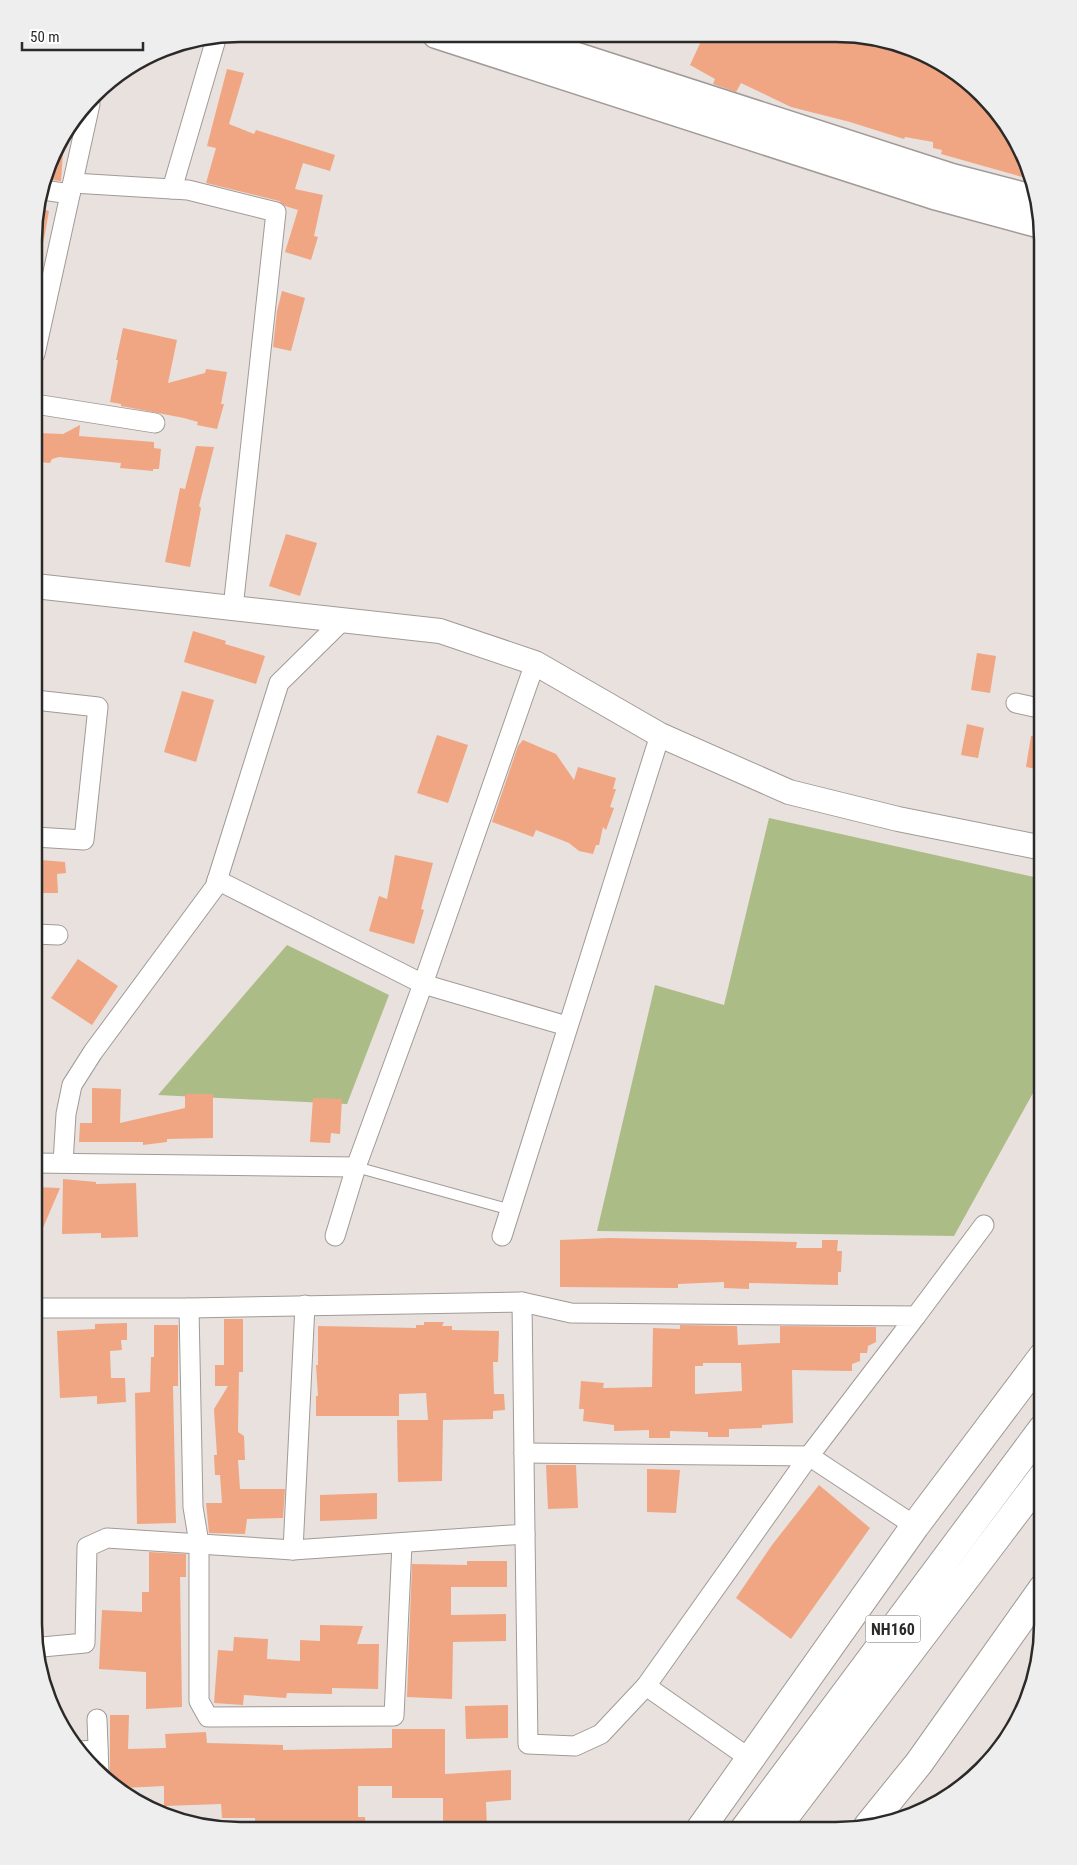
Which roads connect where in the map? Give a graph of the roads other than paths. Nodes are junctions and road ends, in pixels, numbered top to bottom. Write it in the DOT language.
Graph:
graph roads {
  1 [pos="458,42"];
  2 [pos="534,42"];
  3 [pos="215,44"];
  4 [pos="88,115"];
  5 [pos="72,188"];
  6 [pos="172,189"];
  7 [pos="49,190"];
  8 [pos="1030,197"];
  9 [pos="1034,223"];
  10 [pos="42,323"];
  11 [pos="42,405"];
  12 [pos="155,423"];
  13 [pos="42,587"];
  14 [pos="233,608"];
  15 [pos="343,620"];
  16 [pos="535,663"];
  17 [pos="42,701"];
  18 [pos="1016,703"];
  19 [pos="1034,707"];
  20 [pos="660,735"];
  21 [pos="42,837"];
  22 [pos="1034,846"];
  23 [pos="218,880"];
  24 [pos="42,934"];
  25 [pos="58,935"];
  26 [pos="423,984"];
  27 [pos="567,1026"];
  28 [pos="42,1163"];
  29 [pos="63,1163"];
  30 [pos="356,1167"];
  31 [pos="511,1210"];
  32 [pos="984,1225"];
  33 [pos="334,1236"];
  34 [pos="502,1236"];
  35 [pos="522,1302"];
  36 [pos="304,1305"];
  37 [pos="42,1308"];
  38 [pos="189,1308"];
  39 [pos="916,1316"];
  40 [pos="1034,1368"];
  41 [pos="1034,1440"];
  42 [pos="524,1453"];
  43 [pos="809,1456"];
  44 [pos="1034,1488"];
  45 [pos="916,1526"];
  46 [pos="525,1534"];
  47 [pos="199,1543"];
  48 [pos="402,1544"];
  49 [pos="293,1550"];
  50 [pos="1034,1601"];
  51 [pos="44,1647"];
  52 [pos="646,1686"];
  53 [pos="97,1719"];
  54 [pos="98,1750"];
  55 [pos="88,1751"];
  56 [pos="749,1758"];
  57 [pos="99,1762"];
  58 [pos="873,1819"];
  59 [pos="704,1822"];
  60 [pos="749,1822"];
  61 [pos="781,1822"];
  1 -- 9 [label="main road"];
  2 -- 8 [label="main road"];
  3 -- 6 [label="street"];
  4 -- 5 [label="street"];
  5 -- 6 [label="street"];
  5 -- 7 [label="street"];
  5 -- 10 [label="street"];
  6 -- 14 [label="street"];
  11 -- 12 [label="street"];
  13 -- 14 [label="street"];
  14 -- 15 [label="street"];
  15 -- 16 [label="street"];
  15 -- 23 [label="street"];
  16 -- 20 [label="street"];
  16 -- 26 [label="street"];
  17 -- 21 [label="street"];
  18 -- 19 [label="street"];
  20 -- 22 [label="street"];
  20 -- 27 [label="street"];
  23 -- 26 [label="street"];
  23 -- 29 [label="street"];
  24 -- 25 [label="street"];
  26 -- 27 [label="street"];
  26 -- 30 [label="street"];
  27 -- 31 [label="street"];
  28 -- 29 [label="street"];
  29 -- 30 [label="street"];
  30 -- 31 [label="lane"];
  30 -- 33 [label="street"];
  31 -- 34 [label="street"];
  32 -- 39 [label="street"];
  35 -- 36 [label="street"];
  35 -- 39 [label="street"];
  35 -- 42 [label="street"];
  36 -- 38 [label="street"];
  36 -- 49 [label="street"];
  37 -- 38 [label="street"];
  38 -- 47 [label="street"];
  39 -- 43 [label="street"];
  40 -- 45 [label="main road"];
  41 -- 60 [label="main road, NH160"];
  42 -- 43 [label="street"];
  42 -- 46 [label="street"];
  43 -- 45 [label="street"];
  43 -- 52 [label="street"];
  44 -- 61 [label="main road, NH160"];
  45 -- 56 [label="main road"];
  46 -- 48 [label="street"];
  46 -- 52 [label="street"];
  47 -- 48 [label="street"];
  47 -- 49 [label="street"];
  47 -- 51 [label="street"];
  48 -- 49 [label="street"];
  50 -- 58 [label="main road"];
  52 -- 56 [label="street"];
  53 -- 54 [label="street"];
  54 -- 55 [label="street"];
  54 -- 57 [label="street"];
  56 -- 59 [label="main road"];
}
